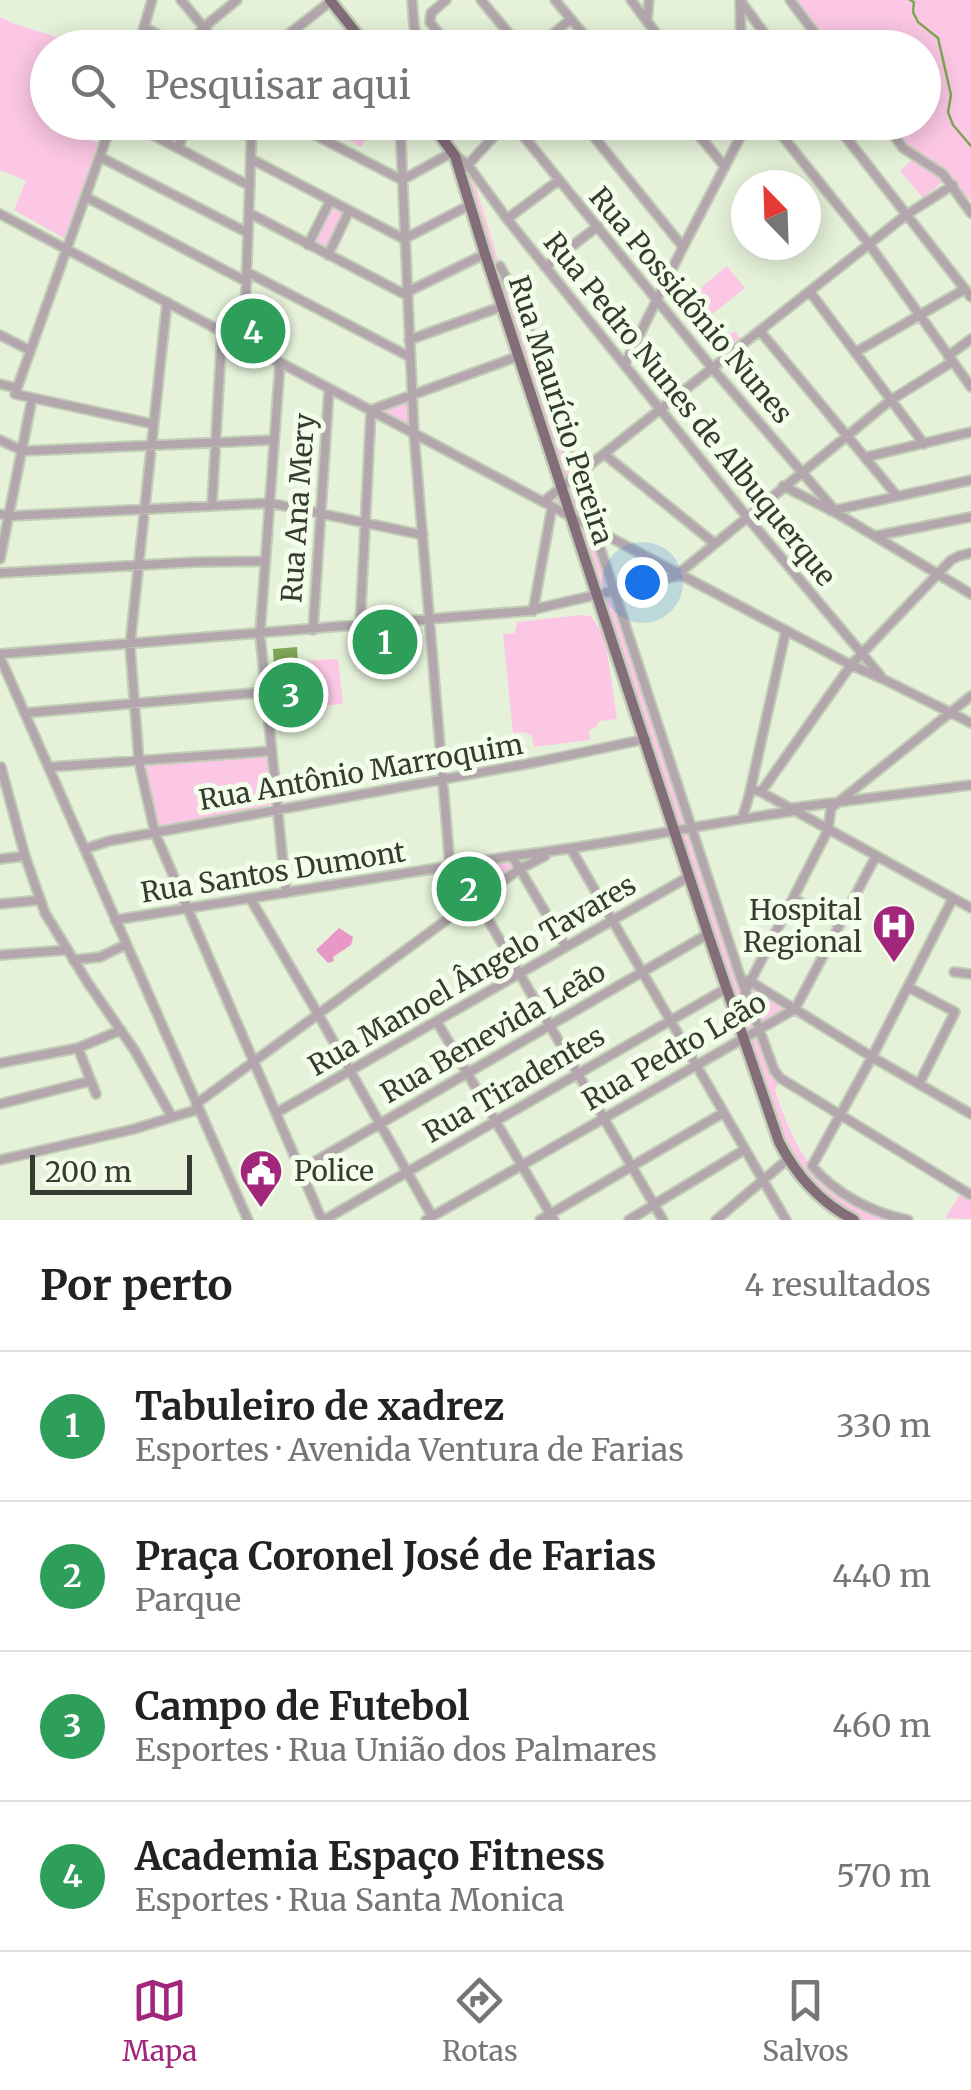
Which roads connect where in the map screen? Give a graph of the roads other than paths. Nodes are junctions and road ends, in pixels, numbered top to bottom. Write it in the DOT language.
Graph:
graph roads {
  1 [pos="152,0"];
  2 [pos="180,0"];
  3 [pos="237,0"];
  4 [pos="330,0"];
  5 [pos="446,0"];
  6 [pos="481,0"];
  7 [pos="555,0"];
  8 [pos="631,0"];
  9 [pos="649,0"];
  10 [pos="740,0"];
  11 [pos="790,0"];
  12 [pos="410,2"];
  13 [pos="571,19"];
  14 [pos="647,20"];
  15 [pos="144,26"];
  16 [pos="204,27"];
  17 [pos="143,30"];
  18 [pos="152,30"];
  19 [pos="201,30"];
  20 [pos="206,30"];
  21 [pos="293,30"];
  22 [pos="354,30"];
  23 [pos="416,30"];
  24 [pos="436,30"];
  25 [pos="506,30"];
  26 [pos="558,30"];
  27 [pos="580,30"];
  28 [pos="654,30"];
  29 [pos="741,30"];
  30 [pos="762,30"];
  31 [pos="812,30"];
  32 [pos="106,140"];
  33 [pos="163,140"];
  34 [pos="181,140"];
  35 [pos="252,140"];
  36 [pos="325,140"];
  37 [pos="401,140"];
  38 [pos="444,140"];
  39 [pos="492,140"];
  40 [pos="525,140"];
  41 [pos="596,140"];
  42 [pos="703,140"];
  43 [pos="738,140"];
  44 [pos="786,140"];
  45 [pos="848,140"];
  46 [pos="897,140"];
  47 [pos="178,148"];
  48 [pos="454,154"];
  49 [pos="100,157"];
  50 [pos="251,159"];
  51 [pos="724,166"];
  52 [pos="464,168"];
  53 [pos="402,180"];
  54 [pos="559,180"];
  55 [pos="953,185"];
  56 [pos="250,186"];
  57 [pos="86,197"];
  58 [pos="330,201"];
  59 [pos="470,205"];
  60 [pos="349,210"];
  61 [pos="249,213"];
  62 [pos="971,213"];
  63 [pos="0,214"];
  64 [pos="906,215"];
  65 [pos="506,219"];
  66 [pos="598,226"];
  67 [pos="248,233"];
  68 [pos="404,238"];
  69 [pos="869,244"];
  70 [pos="308,245"];
  71 [pos="682,247"];
  72 [pos="68,249"];
  73 [pos="486,254"];
  74 [pos="328,255"];
  75 [pos="500,266"];
  76 [pos="546,267"];
  77 [pos="247,277"];
  78 [pos="810,292"];
  79 [pos="968,293"];
  80 [pos="407,294"];
  81 [pos="657,299"];
  82 [pos="166,302"];
  83 [pos="502,306"];
  84 [pos="918,316"];
  85 [pos="760,331"];
  86 [pos="222,332"];
  87 [pos="0,335"];
  88 [pos="971,339"];
  89 [pos="408,340"];
  90 [pos="244,343"];
  91 [pos="29,350"];
  92 [pos="856,352"];
  93 [pos="519,356"];
  94 [pos="410,357"];
  95 [pos="950,359"];
  96 [pos="280,363"];
  97 [pos="626,364"];
  98 [pos="713,369"];
  99 [pos="0,384"];
  100 [pos="971,387"];
  101 [pos="329,390"];
  102 [pos="15,391"];
  103 [pos="412,394"];
  104 [pos="32,399"];
  105 [pos="891,400"];
  106 [pos="371,410"];
  107 [pos="662,410"];
  108 [pos="555,411"];
  109 [pos="153,424"];
  110 [pos="570,425"];
  111 [pos="971,432"];
  112 [pos="414,434"];
  113 [pos="846,434"];
  114 [pos="0,440"];
  115 [pos="273,440"];
  116 [pos="216,441"];
  117 [pos="924,444"];
  118 [pos="151,446"];
  119 [pos="23,451"];
  120 [pos="604,454"];
  121 [pos="866,457"];
  122 [pos="801,472"];
  123 [pos="576,477"];
  124 [pos="971,480"];
  125 [pos="783,486"];
  126 [pos="562,487"];
  127 [pos="897,496"];
  128 [pos="270,503"];
  129 [pos="212,504"];
  130 [pos="547,504"];
  131 [pos="145,508"];
  132 [pos="834,512"];
  133 [pos="319,514"];
  134 [pos="4,515"];
  135 [pos="747,516"];
  136 [pos="971,517"];
  137 [pos="573,518"];
  138 [pos="366,524"];
  139 [pos="593,528"];
  140 [pos="422,535"];
  141 [pos="875,536"];
  142 [pos="714,543"];
  143 [pos="971,554"];
  144 [pos="0,559"];
  145 [pos="264,562"];
  146 [pos="139,565"];
  147 [pos="664,566"];
  148 [pos="0,572"];
  149 [pos="680,574"];
  150 [pos="938,575"];
  151 [pos="659,580"];
  152 [pos="614,591"];
  153 [pos="971,594"];
  154 [pos="599,596"];
  155 [pos="534,610"];
  156 [pos="430,621"];
  157 [pos="360,626"];
  158 [pos="312,630"];
  159 [pos="786,630"];
  160 [pos="260,634"];
  161 [pos="130,645"];
  162 [pos="862,654"];
  163 [pos="0,655"];
  164 [pos="852,666"];
  165 [pos="882,678"];
  166 [pos="266,692"];
  167 [pos="971,696"];
  168 [pos="134,704"];
  169 [pos="25,713"];
  170 [pos="950,713"];
  171 [pos="971,723"];
  172 [pos="646,739"];
  173 [pos="272,751"];
  174 [pos="140,762"];
  175 [pos="50,767"];
  176 [pos="1,768"];
  177 [pos="444,778"];
  178 [pos="971,785"];
  179 [pos="756,790"];
  180 [pos="832,807"];
  181 [pos="790,809"];
  182 [pos="277,810"];
  183 [pos="742,819"];
  184 [pos="693,826"];
  185 [pos="675,830"];
  186 [pos="828,830"];
  187 [pos="154,833"];
  188 [pos="85,849"];
  189 [pos="571,849"];
  190 [pos="559,851"];
  191 [pos="25,856"];
  192 [pos="512,856"];
  193 [pos="876,856"];
  194 [pos="0,858"];
  195 [pos="450,866"];
  196 [pos="520,868"];
  197 [pos="690,876"];
  198 [pos="286,893"];
  199 [pos="250,898"];
  200 [pos="794,898"];
  201 [pos="953,898"];
  202 [pos="40,900"];
  203 [pos="476,900"];
  204 [pos="0,904"];
  205 [pos="188,908"];
  206 [pos="971,908"];
  207 [pos="454,915"];
  208 [pos="115,920"];
  209 [pos="612,920"];
  210 [pos="840,923"];
  211 [pos="708,934"];
  212 [pos="126,945"];
  213 [pos="566,947"];
  214 [pos="67,950"];
  215 [pos="0,956"];
  216 [pos="74,960"];
  217 [pos="641,972"];
  218 [pos="954,972"];
  219 [pos="520,974"];
  220 [pos="971,974"];
  221 [pos="740,976"];
  222 [pos="751,982"];
  223 [pos="908,987"];
  224 [pos="728,988"];
  225 [pos="746,992"];
  226 [pos="794,1009"];
  227 [pos="318,1014"];
  228 [pos="669,1021"];
  229 [pos="438,1022"];
  230 [pos="548,1025"];
  231 [pos="759,1028"];
  232 [pos="122,1030"];
  233 [pos="743,1037"];
  234 [pos="78,1048"];
  235 [pos="872,1057"];
  236 [pos="254,1061"];
  237 [pos="0,1064"];
  238 [pos="695,1065"];
  239 [pos="350,1072"];
  240 [pos="468,1072"];
  241 [pos="576,1074"];
  242 [pos="90,1081"];
  243 [pos="919,1084"];
  244 [pos="96,1094"];
  245 [pos="0,1104"];
  246 [pos="197,1106"];
  247 [pos="276,1113"];
  248 [pos="722,1113"];
  249 [pos="839,1114"];
  250 [pos="971,1114"];
  251 [pos="172,1117"];
  252 [pos="602,1117"];
  253 [pos="496,1121"];
  254 [pos="380,1124"];
  255 [pos="744,1150"];
  256 [pos="788,1159"];
  257 [pos="0,1160"];
  258 [pos="521,1165"];
  259 [pos="632,1166"];
  260 [pos="300,1170"];
  261 [pos="407,1170"];
  262 [pos="762,1179"];
  263 [pos="971,1195"];
  264 [pos="654,1205"];
  265 [pos="552,1217"];
  266 [pos="429,1218"];
  267 [pos="248,1220"];
  268 [pos="323,1220"];
  269 [pos="540,1220"];
  270 [pos="629,1220"];
  271 [pos="664,1220"];
  272 [pos="716,1220"];
  273 [pos="786,1220"];
  274 [pos="854,1220"];
  275 [pos="908,1220"];
  1 -- 15 [label="street"];
  2 -- 16 [label="street"];
  3 -- 16 [label="street"];
  4 -- 21 [label="street"];
  4 -- 22 [label="main road"];
  5 -- 24 [label="street"];
  6 -- 25 [label="street"];
  7 -- 13 [label="street"];
  8 -- 14 [label="street"];
  9 -- 14 [label="street"];
  10 -- 29 [label="street"];
  10 -- 30 [label="street"];
  11 -- 31 [label="street"];
  12 -- 23 [label="street"];
  13 -- 26 [label="street"];
  13 -- 27 [label="street"];
  14 -- 28 [label="street"];
  15 -- 17 [label="street"];
  15 -- 18 [label="street"];
  16 -- 19 [label="street"];
  16 -- 20 [label="street"];
  32 -- 49 [label="street"];
  33 -- 47 [label="street"];
  34 -- 47 [label="street"];
  35 -- 50 [label="street"];
  36 -- 53 [label="street"];
  37 -- 53 [label="street"];
  38 -- 48 [label="main road, Rua Maurício Pereira"];
  39 -- 52 [label="street"];
  40 -- 54 [label="street, Rua Possidônio Nunes"];
  41 -- 71 [label="street"];
  42 -- 51 [label="street"];
  43 -- 51 [label="street"];
  44 -- 69 [label="street"];
  45 -- 64 [label="street"];
  46 -- 55 [label="street"];
  47 -- 56 [label="street"];
  48 -- 52 [label="main road, Rua Maurício Pereira"];
  48 -- 53 [label="street"];
  49 -- 57 [label="street"];
  49 -- 67 [label="street"];
  50 -- 56 [label="street"];
  50 -- 58 [label="street"];
  51 -- 71 [label="street"];
  52 -- 59 [label="main road, Rua Maurício Pereira"];
  52 -- 65 [label="street, Rua Pedro Nunes de Albuquerque"];
  53 -- 68 [label="street"];
  54 -- 65 [label="street"];
  54 -- 66 [label="street, Rua Possidônio Nunes"];
  55 -- 62 [label="street"];
  55 -- 64 [label="street"];
  56 -- 61 [label="street"];
  57 -- 72 [label="street"];
  57 -- 77 [label="street"];
  58 -- 60 [label="street"];
  58 -- 70 [label="street"];
  59 -- 68 [label="street"];
  59 -- 73 [label="main road, Rua Maurício Pereira"];
  60 -- 68 [label="street"];
  60 -- 74 [label="street"];
  61 -- 67 [label="street"];
  61 -- 70 [label="street"];
  63 -- 72 [label="street"];
  64 -- 69 [label="street"];
  64 -- 79 [label="street"];
  65 -- 76 [label="street, Rua Pedro Nunes de Albuquerque"];
  66 -- 76 [label="street"];
  66 -- 81 [label="street, Rua Possidônio Nunes"];
  67 -- 77 [label="street"];
  68 -- 80 [label="street"];
  69 -- 78 [label="street"];
  69 -- 84 [label="street"];
  70 -- 74 [label="street"];
  71 -- 81 [label="street"];
  72 -- 82 [label="street"];
  72 -- 91 [label="street"];
  73 -- 80 [label="street"];
  73 -- 83 [label="main road, Rua Maurício Pereira"];
  74 -- 80 [label="street"];
  75 -- 108 [label="street, Rua Maurício Pereira"];
  76 -- 97 [label="street, Rua Pedro Nunes de Albuquerque"];
  77 -- 90 [label="street"];
  77 -- 94 [label="street"];
  78 -- 85 [label="street"];
  78 -- 92 [label="street"];
  79 -- 84 [label="street"];
  80 -- 89 [label="street"];
  81 -- 97 [label="street"];
  81 -- 98 [label="street, Rua Possidônio Nunes"];
  82 -- 86 [label="street"];
  82 -- 109 [label="street"];
  83 -- 89 [label="street"];
  83 -- 93 [label="main road, Rua Maurício Pereira"];
  84 -- 92 [label="street"];
  84 -- 95 [label="street"];
  85 -- 98 [label="street"];
  85 -- 113 [label="street"];
  86 -- 90 [label="street"];
  86 -- 116 [label="street"];
  87 -- 91 [label="street"];
  88 -- 95 [label="street"];
  89 -- 94 [label="street"];
  90 -- 96 [label="street"];
  91 -- 102 [label="street"];
  92 -- 105 [label="street"];
  93 -- 103 [label="street"];
  93 -- 126 [label="main road, Rua Maurício Pereira"];
  94 -- 103 [label="street"];
  95 -- 100 [label="street"];
  95 -- 105 [label="street"];
  96 -- 101 [label="street"];
  96 -- 115 [label="street"];
  97 -- 107 [label="street, Rua Pedro Nunes de Albuquerque"];
  98 -- 107 [label="street"];
  98 -- 122 [label="street, Rua Possidônio Nunes"];
  99 -- 102 [label="street"];
  101 -- 106 [label="street"];
  101 -- 133 [label="street, Rua Ana Mery"];
  102 -- 104 [label="street"];
  103 -- 106 [label="street"];
  103 -- 112 [label="street"];
  104 -- 109 [label="street"];
  104 -- 119 [label="street"];
  105 -- 113 [label="street"];
  105 -- 117 [label="street"];
  106 -- 112 [label="street"];
  106 -- 138 [label="street"];
  107 -- 120 [label="street"];
  107 -- 135 [label="street, Rua Pedro Nunes de Albuquerque"];
  108 -- 110 [label="street"];
  108 -- 123 [label="street, Rua Maurício Pereira"];
  109 -- 118 [label="street"];
  111 -- 117 [label="street"];
  112 -- 130 [label="street"];
  112 -- 140 [label="street"];
  113 -- 121 [label="street"];
  113 -- 122 [label="street"];
  114 -- 119 [label="street"];
  115 -- 116 [label="street"];
  115 -- 128 [label="street"];
  116 -- 118 [label="street"];
  116 -- 129 [label="street"];
  117 -- 121 [label="street"];
  118 -- 119 [label="street"];
  118 -- 131 [label="street"];
  119 -- 134 [label="street"];
  120 -- 123 [label="street"];
  120 -- 142 [label="street"];
  121 -- 127 [label="street"];
  122 -- 125 [label="street"];
  122 -- 132 [label="street, Rua Possidônio Nunes"];
  123 -- 126 [label="street"];
  123 -- 139 [label="street, Rua Maurício Pereira"];
  124 -- 127 [label="street"];
  125 -- 132 [label="street"];
  125 -- 135 [label="street"];
  126 -- 130 [label="street"];
  126 -- 137 [label="main road, Rua Maurício Pereira"];
  127 -- 132 [label="street"];
  128 -- 129 [label="street"];
  128 -- 133 [label="street"];
  128 -- 145 [label="street"];
  129 -- 131 [label="street"];
  130 -- 137 [label="street"];
  130 -- 155 [label="street"];
  131 -- 134 [label="street"];
  131 -- 146 [label="street"];
  132 -- 141 [label="street"];
  133 -- 138 [label="street"];
  133 -- 158 [label="street, Rua Ana Mery"];
  134 -- 144 [label="street"];
  135 -- 142 [label="street"];
  135 -- 162 [label="street, Rua Pedro Nunes de Albuquerque"];
  136 -- 141 [label="street"];
  137 -- 139 [label="street"];
  137 -- 154 [label="main road, Rua Maurício Pereira"];
  138 -- 140 [label="street"];
  138 -- 157 [label="street"];
  139 -- 147 [label="street"];
  139 -- 152 [label="street, Rua Maurício Pereira"];
  140 -- 156 [label="street"];
  141 -- 150 [label="street"];
  142 -- 149 [label="street"];
  143 -- 150 [label="street"];
  145 -- 146 [label="street"];
  145 -- 160 [label="street"];
  146 -- 148 [label="street"];
  146 -- 161 [label="street"];
  147 -- 149 [label="street"];
  147 -- 151 [label="street"];
  149 -- 151 [label="street"];
  149 -- 159 [label="street"];
  150 -- 153 [label="street"];
  150 -- 162 [label="street"];
  151 -- 152 [label="street"];
  152 -- 154 [label="street"];
  152 -- 184 [label="street, Rua Maurício Pereira"];
  154 -- 155 [label="street"];
  154 -- 172 [label="main road, Rua Maurício Pereira"];
  155 -- 156 [label="street"];
  156 -- 157 [label="street"];
  156 -- 177 [label="street"];
  157 -- 158 [label="street"];
  158 -- 160 [label="street"];
  159 -- 164 [label="street"];
  159 -- 179 [label="street"];
  160 -- 161 [label="street"];
  160 -- 166 [label="street"];
  161 -- 163 [label="street"];
  161 -- 168 [label="street"];
  162 -- 164 [label="street"];
  162 -- 165 [label="street, Rua Pedro Nunes de Albuquerque"];
  163 -- 169 [label="street"];
  164 -- 165 [label="street"];
  164 -- 179 [label="street"];
  165 -- 170 [label="street"];
  166 -- 168 [label="street"];
  166 -- 173 [label="street"];
  167 -- 170 [label="street"];
  168 -- 169 [label="street"];
  168 -- 174 [label="street"];
  169 -- 175 [label="street"];
  170 -- 171 [label="street"];
  170 -- 180 [label="street"];
  172 -- 177 [label="street, Rua Antônio Marroquim"];
  172 -- 185 [label="main road, Rua Maurício Pereira"];
  173 -- 174 [label="street"];
  173 -- 182 [label="street"];
  174 -- 175 [label="street"];
  174 -- 187 [label="street"];
  175 -- 188 [label="street"];
  176 -- 191 [label="street"];
  177 -- 182 [label="street, Rua Antônio Marroquim"];
  177 -- 195 [label="street"];
  178 -- 180 [label="street, Rua Santos Dumont"];
  179 -- 181 [label="street"];
  179 -- 183 [label="street"];
  180 -- 181 [label="street, Rua Santos Dumont"];
  180 -- 186 [label="street"];
  181 -- 183 [label="street, Rua Santos Dumont"];
  181 -- 186 [label="street"];
  182 -- 187 [label="street, Rua Antônio Marroquim"];
  182 -- 198 [label="street"];
  183 -- 184 [label="street, Rua Santos Dumont"];
  184 -- 185 [label="street, Rua Santos Dumont"];
  184 -- 221 [label="street, Rua Maurício Pereira"];
  185 -- 189 [label="street, Rua Santos Dumont"];
  185 -- 197 [label="main road, Rua Maurício Pereira"];
  186 -- 193 [label="street"];
  186 -- 200 [label="street"];
  187 -- 188 [label="street, Rua Antônio Marroquim"];
  187 -- 205 [label="street"];
  188 -- 208 [label="street"];
  189 -- 190 [label="street, Rua Santos Dumont"];
  189 -- 209 [label="street"];
  190 -- 192 [label="street, Rua Santos Dumont"];
  190 -- 196 [label="street"];
  191 -- 194 [label="street"];
  191 -- 202 [label="street"];
  192 -- 195 [label="street, Rua Santos Dumont"];
  192 -- 196 [label="street"];
  193 -- 201 [label="street"];
  193 -- 210 [label="street, Rua Pedro Leão"];
  195 -- 198 [label="street, Rua Santos Dumont"];
  195 -- 207 [label="street"];
  196 -- 203 [label="street"];
  196 -- 213 [label="street"];
  197 -- 209 [label="street, Rua Manoel Ângelo Tavares"];
  197 -- 211 [label="main road, Rua Maurício Pereira"];
  198 -- 199 [label="street, Rua Santos Dumont"];
  199 -- 205 [label="street, Rua Santos Dumont"];
  199 -- 227 [label="street"];
  200 -- 210 [label="street"];
  200 -- 222 [label="street"];
  201 -- 206 [label="street"];
  201 -- 223 [label="street"];
  202 -- 204 [label="street"];
  202 -- 214 [label="street"];
  203 -- 207 [label="street"];
  203 -- 219 [label="street"];
  205 -- 208 [label="street, Rua Santos Dumont"];
  205 -- 236 [label="street"];
  207 -- 227 [label="street"];
  208 -- 212 [label="street"];
  209 -- 213 [label="street, Rua Manoel Ângelo Tavares"];
  209 -- 217 [label="street"];
  210 -- 226 [label="street, Rua Pedro Leão"];
  211 -- 217 [label="street, Rua Benevida Leão"];
  211 -- 224 [label="main road, Rua Maurício Pereira"];
  212 -- 216 [label="street"];
  212 -- 246 [label="street"];
  213 -- 219 [label="street, Rua Manoel Ângelo Tavares"];
  214 -- 215 [label="street"];
  214 -- 216 [label="street"];
  216 -- 232 [label="street"];
  217 -- 228 [label="street"];
  217 -- 230 [label="street, Rua Benevida Leão"];
  218 -- 220 [label="street"];
  219 -- 229 [label="street, Rua Manoel Ângelo Tavares"];
  219 -- 230 [label="street"];
  221 -- 222 [label="street"];
  221 -- 225 [label="street, Rua Maurício Pereira"];
  222 -- 225 [label="street"];
  222 -- 226 [label="street"];
  223 -- 235 [label="street"];
  223 -- 243 [label="street"];
  224 -- 228 [label="street, Rua Tiradentes"];
  224 -- 233 [label="main road, Rua Maurício Pereira"];
  225 -- 231 [label="street, Rua Maurício Pereira"];
  226 -- 231 [label="street, Rua Pedro Leão"];
  226 -- 235 [label="street"];
  227 -- 236 [label="street"];
  227 -- 239 [label="street"];
  228 -- 238 [label="street"];
  228 -- 241 [label="street, Rua Tiradentes"];
  229 -- 239 [label="street, Rua Manoel Ângelo Tavares"];
  229 -- 240 [label="street"];
  230 -- 240 [label="street, Rua Benevida Leão"];
  230 -- 241 [label="street"];
  231 -- 233 [label="street, Rua Pedro Leão"];
  231 -- 249 [label="street, Rua Maurício Pereira"];
  232 -- 234 [label="street"];
  232 -- 251 [label="street"];
  233 -- 238 [label="street, Rua Pedro Leão"];
  233 -- 256 [label="main road, Rua Maurício Pereira"];
  234 -- 237 [label="street"];
  234 -- 242 [label="street"];
  235 -- 243 [label="street"];
  235 -- 249 [label="street"];
  236 -- 246 [label="street"];
  236 -- 247 [label="street"];
  238 -- 248 [label="street"];
  238 -- 252 [label="street, Rua Pedro Leão"];
  239 -- 247 [label="street, Rua Manoel Ângelo Tavares"];
  239 -- 254 [label="street"];
  240 -- 253 [label="street"];
  240 -- 254 [label="street, Rua Benevida Leão"];
  241 -- 252 [label="street"];
  241 -- 253 [label="street, Rua Tiradentes"];
  242 -- 244 [label="street"];
  242 -- 245 [label="street"];
  243 -- 250 [label="street"];
  246 -- 251 [label="street"];
  246 -- 267 [label="street"];
  247 -- 260 [label="street"];
  248 -- 255 [label="street"];
  248 -- 259 [label="street"];
  249 -- 263 [label="street"];
  249 -- 275 [label="street"];
  251 -- 257 [label="street"];
  252 -- 258 [label="street, Rua Pedro Leão"];
  252 -- 259 [label="street"];
  253 -- 258 [label="street"];
  253 -- 261 [label="street, Rua Tiradentes"];
  254 -- 260 [label="street, Rua Benevida Leão"];
  254 -- 261 [label="street"];
  255 -- 262 [label="street"];
  255 -- 264 [label="street"];
  256 -- 262 [label="street"];
  256 -- 274 [label="main road, Rua Maurício Pereira"];
  258 -- 265 [label="street"];
  258 -- 266 [label="street, Rua Pedro Leão"];
  259 -- 264 [label="street"];
  259 -- 265 [label="street"];
  260 -- 268 [label="street"];
  261 -- 266 [label="street"];
  261 -- 268 [label="street, Rua Tiradentes"];
  262 -- 272 [label="street"];
  262 -- 273 [label="street"];
  264 -- 270 [label="street"];
  264 -- 271 [label="street"];
  265 -- 269 [label="street"];
}
